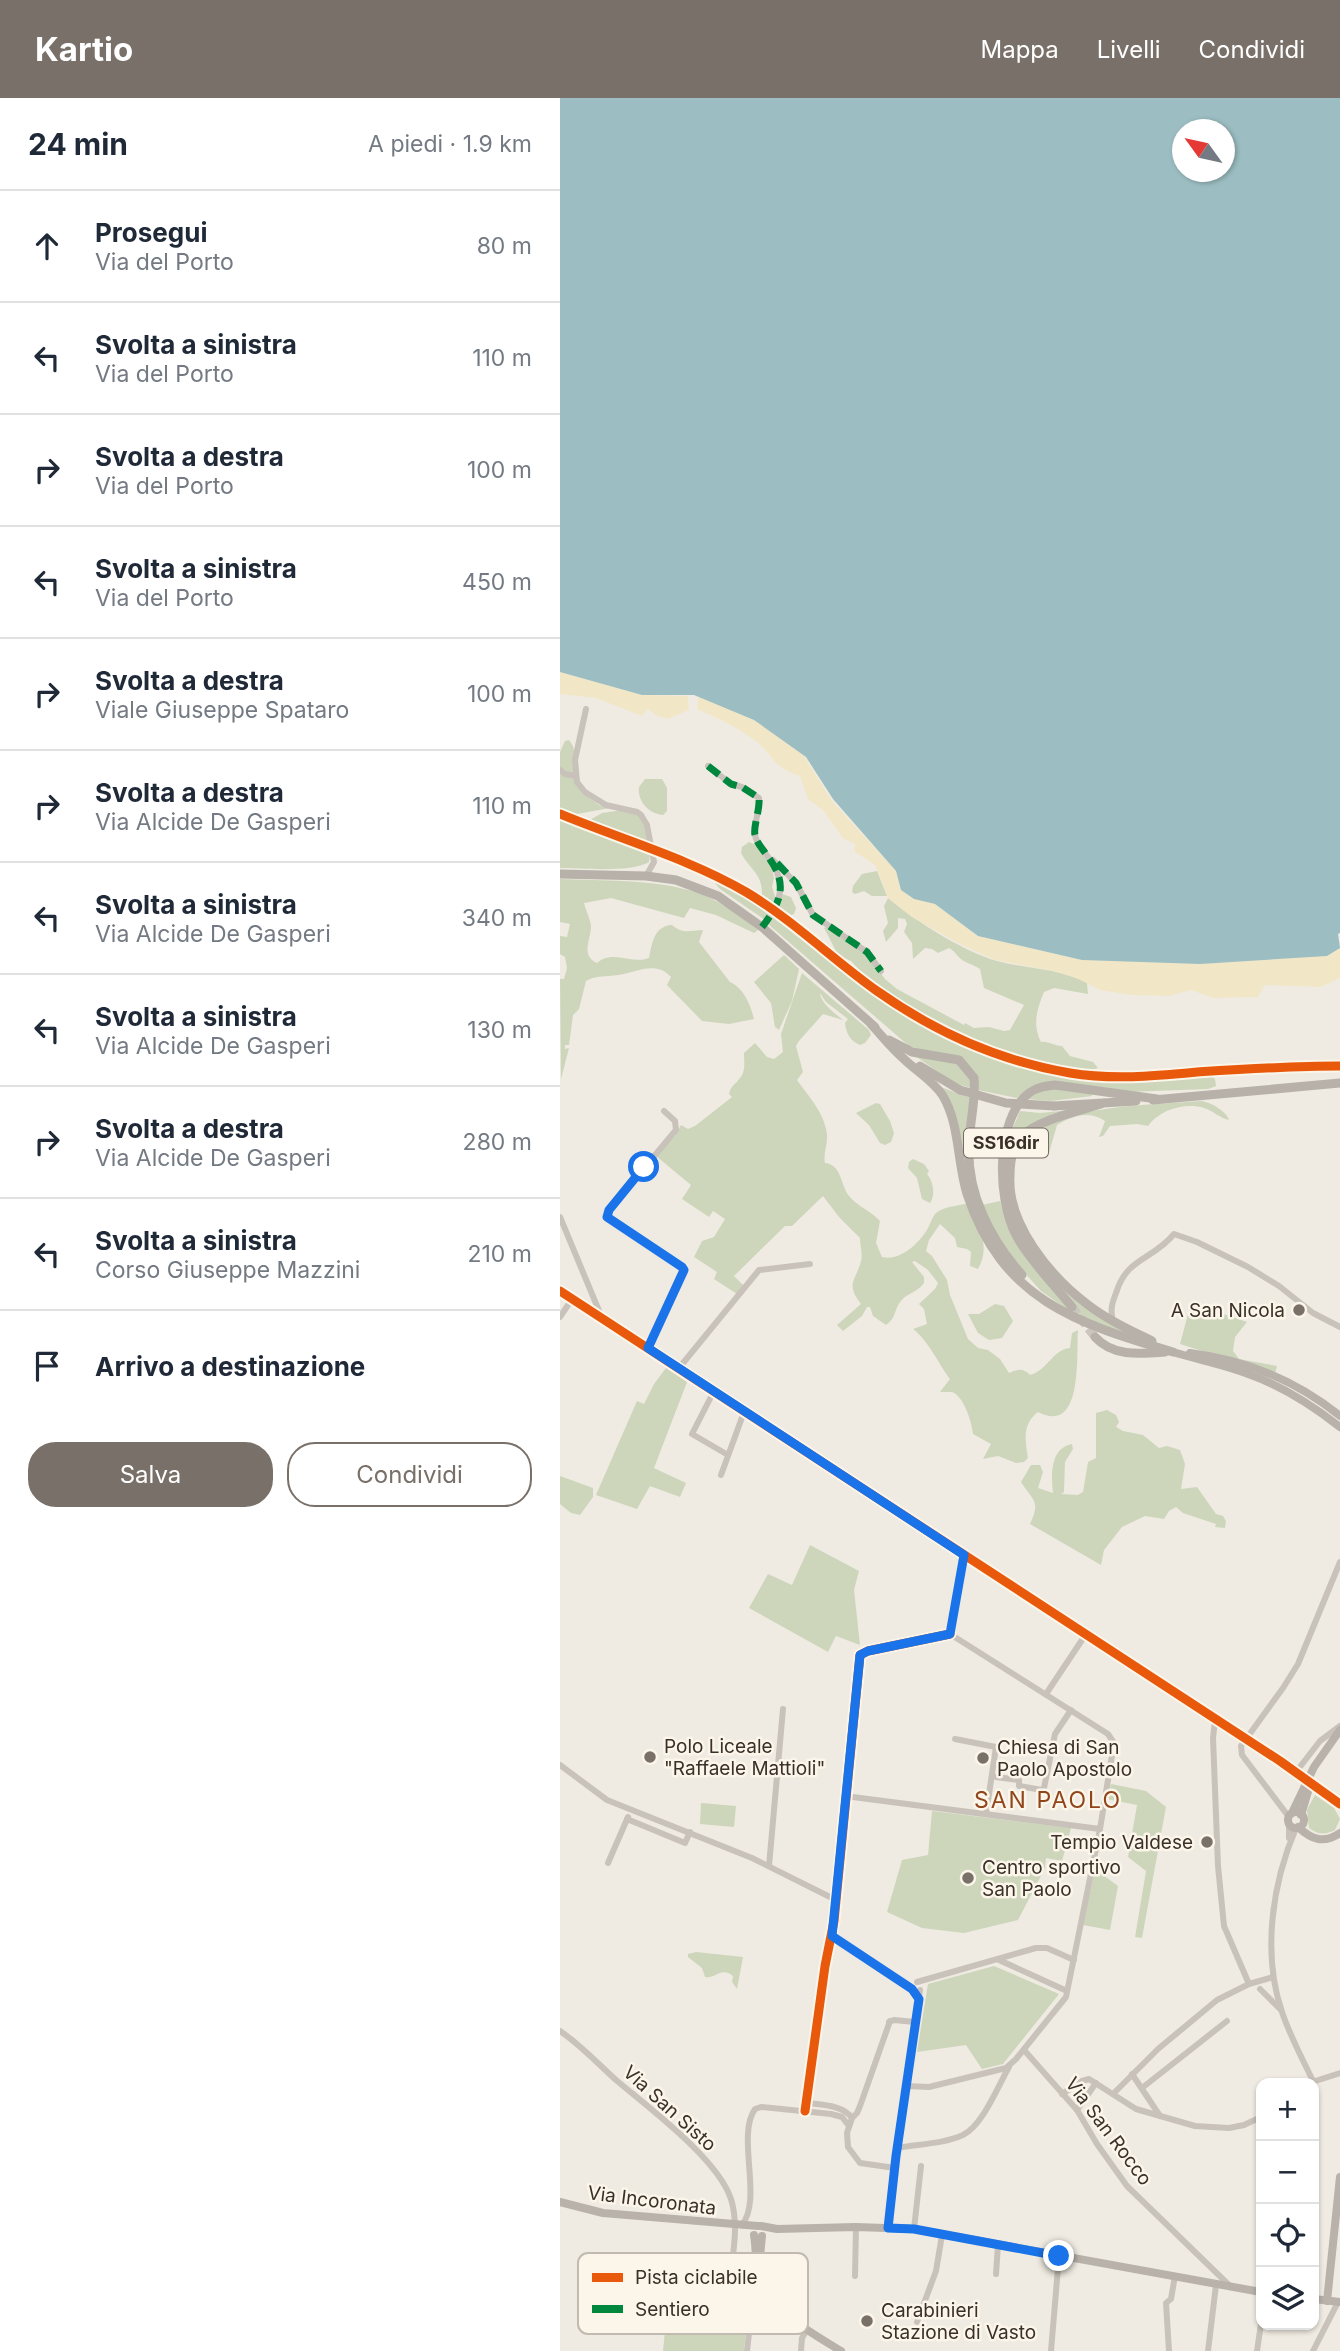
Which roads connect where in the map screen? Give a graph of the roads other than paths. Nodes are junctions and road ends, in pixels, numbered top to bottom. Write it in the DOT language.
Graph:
graph roads {
  1 [pos="586,709"];
  2 [pos="708,766"];
  3 [pos="560,770"];
  4 [pos="576,776"];
  5 [pos="768,856"];
  6 [pos="560,874"];
  7 [pos="646,876"];
  8 [pos="762,927"];
  9 [pos="881,971"];
  10 [pos="871,1024"];
  11 [pos="888,1039"];
  12 [pos="1340,1083"];
  13 [pos="1157,1099"];
  14 [pos="1101,1104"];
  15 [pos="664,1111"];
  16 [pos="560,1217"];
  17 [pos="810,1264"];
  18 [pos="1031,1288"];
  19 [pos="560,1291"];
  20 [pos="572,1299"];
  21 [pos="1111,1306"];
  22 [pos="1072,1307"];
  23 [pos="1098,1312"];
  24 [pos="560,1317"];
  25 [pos="602,1318"];
  26 [pos="1113,1321"];
  27 [pos="1340,1327"];
  28 [pos="1095,1337"];
  29 [pos="648,1348"];
  30 [pos="1173,1352"];
  31 [pos="679,1368"];
  32 [pos="713,1391"];
  33 [pos="744,1412"];
  34 [pos="1340,1416"];
  35 [pos="1340,1427"];
  36 [pos="728,1455"];
  37 [pos="721,1475"];
  38 [pos="964,1555"];
  39 [pos="1340,1562"];
  40 [pos="950,1634"];
  41 [pos="1086,1634"];
  42 [pos="1046,1694"];
  43 [pos="783,1709"];
  44 [pos="1071,1710"];
  45 [pos="1215,1720"];
  46 [pos="1340,1728"];
  47 [pos="1244,1738"];
  48 [pos="1340,1738"];
  49 [pos="955,1740"];
  50 [pos="560,1765"];
  51 [pos="1298,1773"];
  52 [pos="996,1777"];
  53 [pos="845,1796"];
  54 [pos="1329,1797"];
  55 [pos="1340,1804"];
  56 [pos="631,1809"];
  57 [pos="1340,1809"];
  58 [pos="986,1814"];
  59 [pos="627,1819"];
  60 [pos="1295,1821"];
  61 [pos="1100,1829"];
  62 [pos="690,1832"];
  63 [pos="1339,1832"];
  64 [pos="1311,1837"];
  65 [pos="1289,1844"];
  66 [pos="608,1863"];
  67 [pos="769,1866"];
  68 [pos="836,1900"];
  69 [pos="832,1936"];
  70 [pos="999,1960"];
  71 [pos="1074,1960"];
  72 [pos="1273,1977"];
  73 [pos="1249,1984"];
  74 [pos="1259,1986"];
  75 [pos="917,1987"];
  76 [pos="1276,1990"];
  77 [pos="1067,1991"];
  78 [pos="1281,2011"];
  79 [pos="1227,2021"];
  80 [pos="915,2022"];
  81 [pos="560,2031"];
  82 [pos="1024,2050"];
  83 [pos="1010,2065"];
  84 [pos="1340,2073"];
  85 [pos="1132,2074"];
  86 [pos="1309,2078"];
  87 [pos="1319,2080"];
  88 [pos="1097,2083"];
  89 [pos="906,2086"];
  90 [pos="1142,2088"];
  91 [pos="1062,2094"];
  92 [pos="1113,2094"];
  93 [pos="806,2107"];
  94 [pos="1077,2110"];
  95 [pos="851,2116"];
  96 [pos="1160,2116"];
  97 [pos="1256,2119"];
  98 [pos="849,2126"];
  99 [pos="897,2148"];
  100 [pos="921,2166"];
  101 [pos="894,2168"];
  102 [pos="1340,2177"];
  103 [pos="560,2202"];
  104 [pos="749,2209"];
  105 [pos="738,2226"];
  106 [pos="856,2227"];
  107 [pos="888,2228"];
  108 [pos="914,2229"];
  109 [pos="759,2232"];
  110 [pos="1337,2234"];
  111 [pos="942,2235"];
  112 [pos="998,2245"];
  113 [pos="734,2253"];
  114 [pos="760,2253"];
  115 [pos="1059,2256"];
  116 [pos="996,2274"];
  117 [pos="855,2276"];
  118 [pos="1175,2276"];
  119 [pos="1216,2285"];
  120 [pos="1232,2287"];
  121 [pos="1256,2291"];
  122 [pos="1319,2300"];
  123 [pos="1328,2301"];
  124 [pos="1339,2302"];
  125 [pos="916,2322"];
  126 [pos="1260,2330"];
  127 [pos="808,2331"];
  128 [pos="804,2334"];
  129 [pos="801,2351"];
  130 [pos="841,2351"];
  131 [pos="1051,2351"];
  132 [pos="1169,2351"];
  133 [pos="1208,2351"];
  134 [pos="1257,2351"];
  135 [pos="1313,2351"];
  1 -- 4 [label="street"];
  2 -- 5 [label="street"];
  3 -- 4 [label="street"];
  4 -- 7 [label="street"];
  5 -- 8 [label="street"];
  5 -- 9 [label="street"];
  6 -- 7 [label="main road"];
  7 -- 8 [label="main road"];
  8 -- 10 [label="main road"];
  10 -- 11 [label="main road"];
  10 -- 18 [label="main road"];
  11 -- 14 [label="main road, bridge"];
  11 -- 18 [label="main road"];
  12 -- 13 [label="main road"];
  13 -- 14 [label="main road"];
  13 -- 22 [label="main road, SS16dir"];
  14 -- 23 [label="main road, SS16dir"];
  15 -- 29 [label="street"];
  16 -- 25 [label="street"];
  17 -- 31 [label="street"];
  18 -- 30 [label="main road, SS16dir"];
  19 -- 20 [label="main road"];
  20 -- 24 [label="street"];
  20 -- 25 [label="main road"];
  21 -- 23 [label="street"];
  21 -- 26 [label="street"];
  21 -- 27 [label="street"];
  23 -- 26 [label="main road, SS16dir"];
  25 -- 29 [label="main road"];
  26 -- 30 [label="main road, SS16dir"];
  28 -- 30 [label="main road, SS16dir"];
  29 -- 31 [label="main road"];
  30 -- 34 [label="main road, SS16dir"];
  30 -- 35 [label="main road, SS16dir"];
  31 -- 32 [label="main road"];
  32 -- 33 [label="main road"];
  32 -- 36 [label="street"];
  33 -- 36 [label="street"];
  33 -- 38 [label="main road"];
  36 -- 37 [label="street"];
  38 -- 40 [label="street"];
  38 -- 41 [label="main road"];
  39 -- 47 [label="street"];
  40 -- 42 [label="street"];
  40 -- 53 [label="street"];
  41 -- 42 [label="street"];
  41 -- 45 [label="main road"];
  42 -- 44 [label="street"];
  43 -- 67 [label="street"];
  44 -- 52 [label="street"];
  44 -- 61 [label="street"];
  45 -- 47 [label="main road"];
  45 -- 73 [label="street"];
  46 -- 51 [label="street"];
  46 -- 60 [label="main road"];
  47 -- 51 [label="main road"];
  47 -- 60 [label="street"];
  48 -- 60 [label="main road"];
  49 -- 58 [label="street"];
  50 -- 56 [label="street"];
  51 -- 54 [label="main road, bridge"];
  53 -- 58 [label="street"];
  53 -- 68 [label="street"];
  54 -- 55 [label="main road"];
  54 -- 57 [label="main road"];
  56 -- 59 [label="street"];
  56 -- 62 [label="street"];
  58 -- 61 [label="street"];
  59 -- 62 [label="street"];
  59 -- 66 [label="street"];
  60 -- 64 [label="main road"];
  60 -- 65 [label="street"];
  61 -- 71 [label="street"];
  62 -- 67 [label="street"];
  63 -- 64 [label="main road"];
  64 -- 65 [label="street"];
  65 -- 72 [label="street"];
  67 -- 68 [label="street"];
  68 -- 69 [label="street"];
  69 -- 75 [label="street"];
  69 -- 93 [label="street"];
  70 -- 71 [label="street"];
  70 -- 75 [label="street"];
  70 -- 77 [label="street"];
  71 -- 77 [label="street"];
  72 -- 74 [label="street"];
  72 -- 76 [label="street"];
  73 -- 74 [label="street"];
  73 -- 85 [label="street"];
  74 -- 76 [label="street"];
  74 -- 78 [label="street"];
  75 -- 80 [label="street"];
  76 -- 78 [label="street"];
  77 -- 82 [label="street"];
  78 -- 86 [label="street"];
  79 -- 90 [label="street"];
  80 -- 89 [label="street"];
  80 -- 95 [label="street"];
  81 -- 105 [label="street, Via San Sisto"];
  82 -- 83 [label="street"];
  82 -- 91 [label="street, Via San Rocco"];
  83 -- 89 [label="street"];
  83 -- 99 [label="street"];
  84 -- 87 [label="street"];
  85 -- 90 [label="street"];
  85 -- 92 [label="street"];
  88 -- 91 [label="street"];
  88 -- 92 [label="street"];
  88 -- 94 [label="street"];
  89 -- 99 [label="street"];
  90 -- 96 [label="street"];
  91 -- 94 [label="street, Via San Rocco"];
  92 -- 96 [label="street"];
  93 -- 95 [label="street"];
  93 -- 98 [label="street"];
  93 -- 104 [label="street"];
  94 -- 120 [label="street, Via San Rocco"];
  95 -- 98 [label="street"];
  96 -- 97 [label="street"];
  98 -- 101 [label="street"];
  99 -- 101 [label="street"];
  100 -- 108 [label="street"];
  101 -- 107 [label="street"];
  102 -- 110 [label="main road"];
  103 -- 105 [label="main road, Via Incoronata"];
  104 -- 105 [label="street"];
  104 -- 109 [label="street"];
  105 -- 109 [label="main road, Via Incoronata"];
  105 -- 113 [label="street"];
  106 -- 107 [label="main road, Via Incoronata"];
  106 -- 109 [label="main road, Via Incoronata"];
  106 -- 117 [label="street"];
  107 -- 108 [label="main road, Via Incoronata"];
  108 -- 111 [label="main road, Via Incoronata"];
  109 -- 114 [label="main road"];
  110 -- 123 [label="main road"];
  111 -- 112 [label="main road, Via Incoronata"];
  111 -- 125 [label="street"];
  112 -- 115 [label="main road, Via Incoronata"];
  112 -- 116 [label="street"];
  115 -- 118 [label="main road, Via Incoronata"];
  115 -- 131 [label="street"];
  118 -- 119 [label="main road, Via Incoronata"];
  118 -- 132 [label="street"];
  119 -- 120 [label="main road, Via Incoronata"];
  119 -- 133 [label="street"];
  120 -- 121 [label="main road, Via Incoronata"];
  122 -- 123 [label="main road"];
  123 -- 124 [label="main road"];
  124 -- 135 [label="street"];
  126 -- 134 [label="street"];
  127 -- 130 [label="main road"];
  128 -- 129 [label="street"];
}
